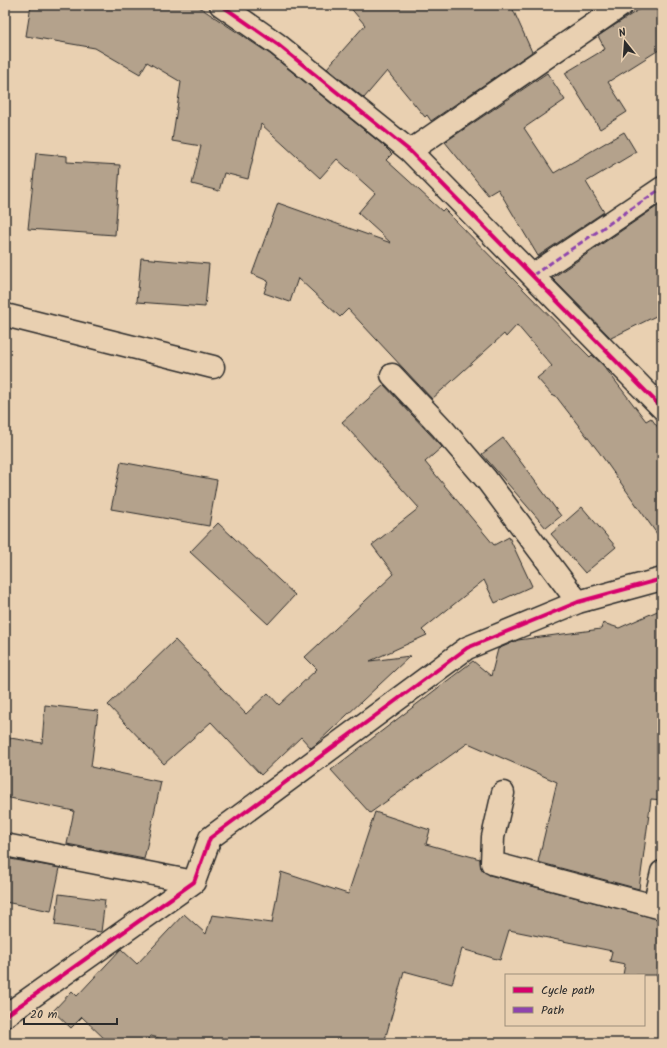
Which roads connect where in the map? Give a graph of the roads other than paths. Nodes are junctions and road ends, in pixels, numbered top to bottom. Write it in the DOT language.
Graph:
graph roads {
  1 [pos="221,5"];
  2 [pos="622,5"];
  3 [pos="410,151"];
  4 [pos="662,188"];
  5 [pos="533,275"];
  6 [pos="5,315"];
  7 [pos="212,367"];
  8 [pos="392,375"];
  9 [pos="662,408"];
  10 [pos="662,579"];
  11 [pos="578,602"];
  12 [pos="503,793"];
  13 [pos="5,845"];
  14 [pos="662,872"];
  15 [pos="194,882"];
  16 [pos="658,907"];
  17 [pos="5,1016"];
  1 -- 3 [label="street"];
  2 -- 3 [label="street"];
  3 -- 5 [label="street"];
  4 -- 5 [label="street"];
  5 -- 9 [label="street"];
  6 -- 7 [label="street"];
  8 -- 11 [label="street"];
  10 -- 11 [label="street"];
  11 -- 15 [label="street"];
  12 -- 16 [label="street"];
  13 -- 15 [label="street"];
  14 -- 16 [label="street"];
  15 -- 17 [label="street"];
}
